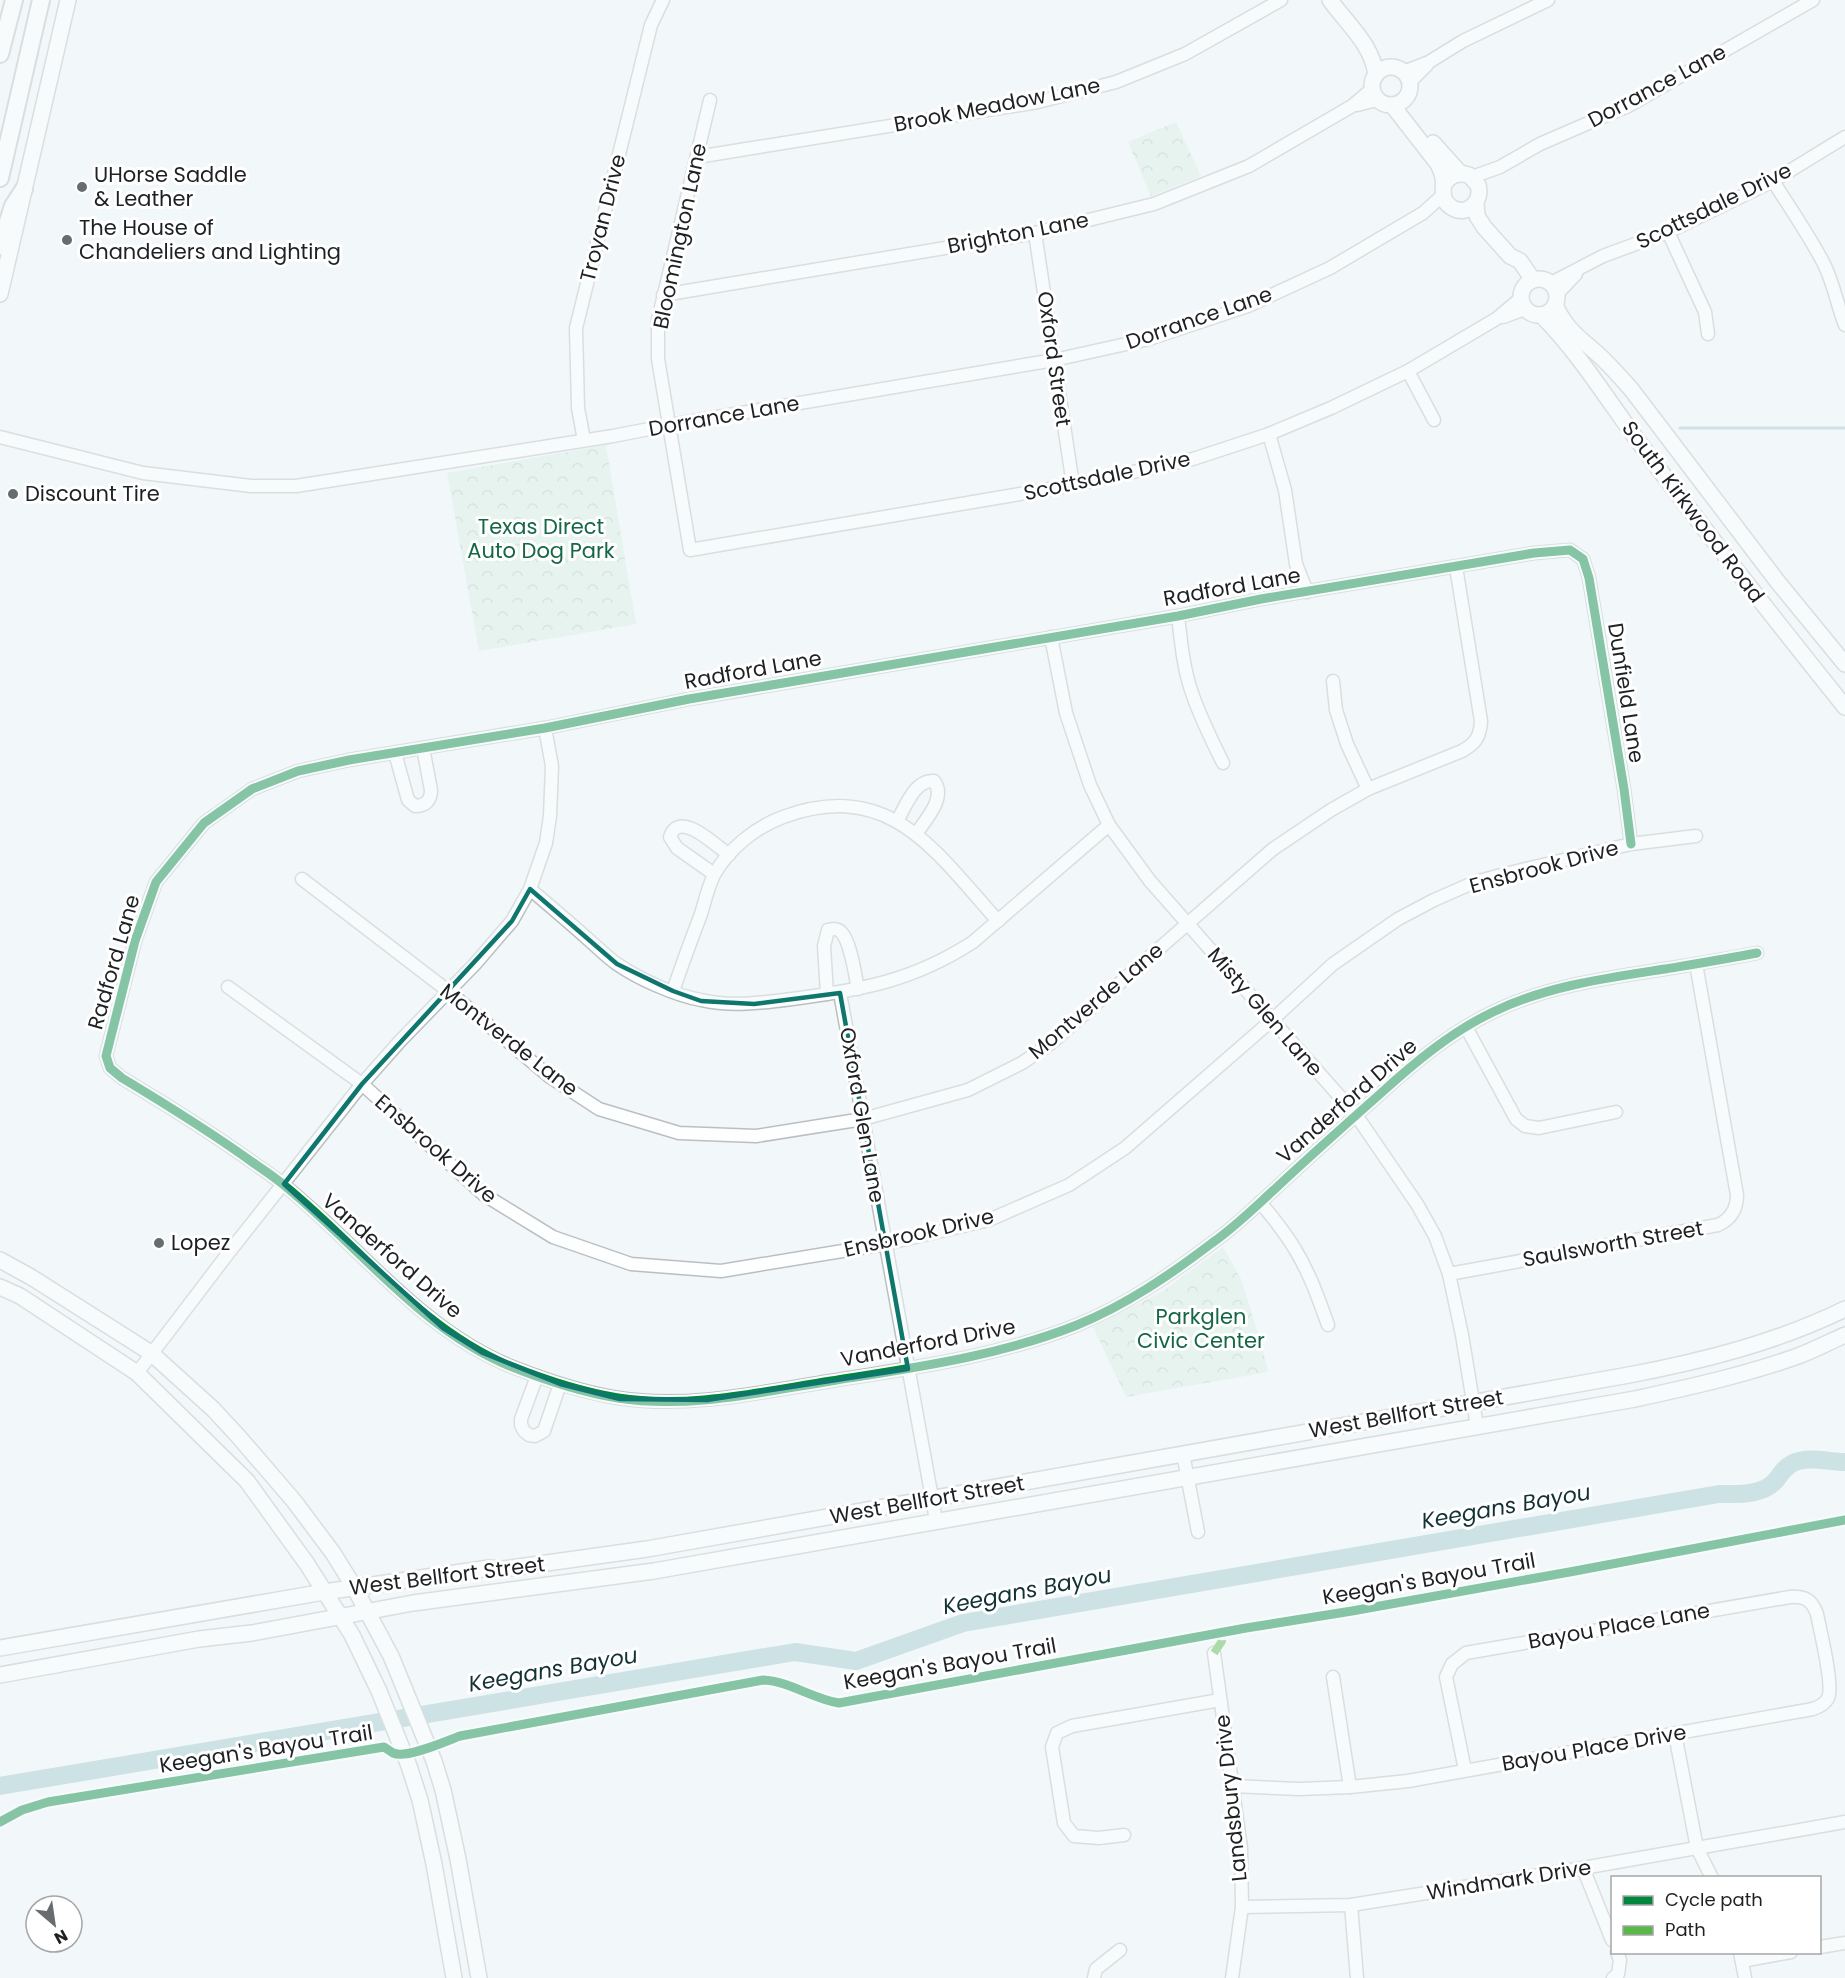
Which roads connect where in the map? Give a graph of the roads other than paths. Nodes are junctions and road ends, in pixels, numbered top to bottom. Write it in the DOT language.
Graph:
graph roads {
  1 [pos="14,0"];
  2 [pos="41,0"];
  3 [pos="68,0"];
  4 [pos="663,0"];
  5 [pos="1281,0"];
  6 [pos="1330,0"];
  7 [pos="1342,0"];
  8 [pos="1548,0"];
  9 [pos="1813,0"];
  10 [pos="0,54"];
  11 [pos="1401,74"];
  12 [pos="1384,94"];
  13 [pos="710,100"];
  14 [pos="1845,137"];
  15 [pos="696,157"];
  16 [pos="0,178"];
  17 [pos="1773,181"];
  18 [pos="24,189"];
  19 [pos="1470,191"];
  20 [pos="1445,195"];
  21 [pos="1668,232"];
  22 [pos="1035,233"];
  23 [pos="0,246"];
  24 [pos="1526,293"];
  25 [pos="0,294"];
  26 [pos="1554,294"];
  27 [pos="663,295"];
  28 [pos="1541,315"];
  29 [pos="1845,325"];
  30 [pos="1708,334"];
  31 [pos="1054,360"];
  32 [pos="1408,371"];
  33 [pos="1631,389"];
  34 [pos="1611,403"];
  35 [pos="1434,420"];
  36 [pos="670,425"];
  37 [pos="1269,434"];
  38 [pos="0,436"];
  39 [pos="584,440"];
  40 [pos="1073,485"];
  41 [pos="1715,500"];
  42 [pos="1693,513"];
  43 [pos="690,550"];
  44 [pos="1575,552"];
  45 [pos="1456,567"];
  46 [pos="1777,581"];
  47 [pos="1307,592"];
  48 [pos="1758,598"];
  49 [pos="1178,616"];
  50 [pos="1051,638"];
  51 [pos="1845,664"];
  52 [pos="1333,681"];
  53 [pos="1845,707"];
  54 [pos="545,728"];
  55 [pos="423,748"];
  56 [pos="396,753"];
  57 [pos="1223,763"];
  58 [pos="1368,789"];
  59 [pos="897,820"];
  60 [pos="1109,825"];
  61 [pos="916,834"];
  62 [pos="1696,836"];
  63 [pos="1631,844"];
  64 [pos="729,855"];
  65 [pos="714,874"];
  66 [pos="302,879"];
  67 [pos="530,889"];
  68 [pos="998,921"];
  69 [pos="1186,923"];
  70 [pos="1757,953"];
  71 [pos="1696,964"];
  72 [pos="228,987"];
  73 [pos="858,988"];
  74 [pos="448,991"];
  75 [pos="673,991"];
  76 [pos="833,994"];
  77 [pos="1272,1020"];
  78 [pos="1466,1027"];
  79 [pos="106,1056"];
  80 [pos="362,1084"];
  81 [pos="1616,1112"];
  82 [pos="1356,1115"];
  83 [pos="863,1119"];
  84 [pos="284,1184"];
  85 [pos="1260,1202"];
  86 [pos="885,1244"];
  87 [pos="0,1260"];
  88 [pos="1449,1274"];
  89 [pos="31,1277"];
  90 [pos="0,1287"];
  91 [pos="20,1296"];
  92 [pos="1841,1310"];
  93 [pos="1328,1325"];
  94 [pos="1845,1328"];
  95 [pos="1845,1335"];
  96 [pos="1745,1347"];
  97 [pos="151,1353"];
  98 [pos="908,1369"];
  99 [pos="1753,1371"];
  100 [pos="137,1372"];
  101 [pos="537,1376"];
  102 [pos="560,1384"];
  103 [pos="1473,1403"];
  104 [pos="1477,1426"];
  105 [pos="238,1436"];
  106 [pos="219,1452"];
  107 [pos="1183,1454"];
  108 [pos="1188,1476"];
  109 [pos="931,1500"];
  110 [pos="936,1520"];
  111 [pos="1198,1532"];
  112 [pos="730,1534"];
  113 [pos="736,1556"];
  114 [pos="503,1569"];
  115 [pos="354,1587"];
  116 [pos="508,1591"];
  117 [pos="324,1592"];
  118 [pos="1790,1597"];
  119 [pos="368,1611"];
  120 [pos="340,1616"];
  121 [pos="140,1624"];
  122 [pos="0,1648"];
  123 [pos="144,1649"];
  124 [pos="1214,1653"];
  125 [pos="0,1675"];
  126 [pos="1332,1677"];
  127 [pos="1220,1700"];
  128 [pos="1675,1734"];
  129 [pos="1465,1770"];
  130 [pos="1232,1786"];
  131 [pos="1350,1787"];
  132 [pos="1845,1822"];
  133 [pos="1124,1835"];
  134 [pos="1697,1848"];
  135 [pos="458,1859"];
  136 [pos="434,1864"];
  137 [pos="1582,1868"];
  138 [pos="1711,1876"];
  139 [pos="1351,1905"];
  140 [pos="1242,1907"];
  141 [pos="1611,1938"];
  142 [pos="1845,1943"];
  143 [pos="1821,1947"];
  144 [pos="1120,1950"];
  145 [pos="1617,1954"];
  146 [pos="1778,1954"];
  147 [pos="1741,1957"];
  148 [pos="454,1978"];
  149 [pos="479,1978"];
  150 [pos="1094,1978"];
  151 [pos="1232,1978"];
  152 [pos="1357,1978"];
  153 [pos="1613,1978"];
  154 [pos="1744,1978"];
  1 -- 10 [label="highway"];
  2 -- 16 [label="highway"];
  3 -- 18 [label="main road"];
  4 -- 39 [label="street, Troyan Drive"];
  5 -- 15 [label="street, Brook Meadow Lane"];
  6 -- 12 [label="main road"];
  7 -- 11 [label="main road"];
  8 -- 11 [label="street"];
  9 -- 19 [label="street, Dorrance Lane"];
  11 -- 12 [label="main road"];
  11 -- 12 [label="main road"];
  12 -- 19 [label="main road"];
  12 -- 20 [label="main road"];
  12 -- 22 [label="street, Brighton Lane"];
  13 -- 15 [label="street, Bloomington Lane"];
  14 -- 17 [label="street, Scottsdale Drive"];
  15 -- 27 [label="street, Bloomington Lane"];
  17 -- 21 [label="street, Scottsdale Drive"];
  17 -- 29 [label="street"];
  18 -- 23 [label="highway"];
  18 -- 25 [label="main road"];
  19 -- 20 [label="main road"];
  19 -- 20 [label="main road"];
  19 -- 24 [label="main road"];
  20 -- 31 [label="street, Dorrance Lane"];
  21 -- 26 [label="street, Scottsdale Drive"];
  21 -- 30 [label="street"];
  22 -- 27 [label="street, Brighton Lane"];
  22 -- 31 [label="street, Oxford Street"];
  24 -- 26 [label="main road"];
  24 -- 28 [label="main road"];
  24 -- 32 [label="street, Scottsdale Drive"];
  26 -- 28 [label="main road"];
  26 -- 33 [label="main road, South Kirkwood Road"];
  27 -- 36 [label="street, Bloomington Lane"];
  28 -- 34 [label="main road, South Kirkwood Road"];
  31 -- 36 [label="street, Dorrance Lane"];
  31 -- 40 [label="street, Oxford Street"];
  32 -- 35 [label="street"];
  32 -- 37 [label="street, Scottsdale Drive"];
  33 -- 34 [label="main road"];
  33 -- 41 [label="main road, South Kirkwood Road"];
  34 -- 42 [label="main road, South Kirkwood Road"];
  36 -- 39 [label="street, Dorrance Lane"];
  36 -- 43 [label="street, Bloomington Lane"];
  37 -- 40 [label="street, Scottsdale Drive"];
  37 -- 47 [label="street"];
  38 -- 39 [label="street, Dorrance Lane"];
  40 -- 43 [label="street, Scottsdale Drive"];
  41 -- 42 [label="main road"];
  41 -- 46 [label="main road, South Kirkwood Road"];
  42 -- 48 [label="main road, South Kirkwood Road"];
  44 -- 45 [label="street, Radford Lane"];
  44 -- 63 [label="street, Dunfield Lane"];
  45 -- 47 [label="street, Radford Lane"];
  45 -- 58 [label="street, Montverde Lane"];
  46 -- 48 [label="main road"];
  46 -- 51 [label="main road, South Kirkwood Road"];
  47 -- 49 [label="street, Radford Lane"];
  48 -- 53 [label="main road, South Kirkwood Road"];
  49 -- 50 [label="street, Radford Lane"];
  49 -- 57 [label="street"];
  50 -- 54 [label="street, Radford Lane"];
  50 -- 60 [label="street, Misty Glen Lane"];
  52 -- 58 [label="street"];
  54 -- 55 [label="street, Radford Lane"];
  54 -- 67 [label="street"];
  55 -- 56 [label="street, Radford Lane"];
  55 -- 56 [label="street"];
  56 -- 79 [label="street, Radford Lane"];
  58 -- 69 [label="street, Montverde Lane"];
  59 -- 61 [label="street"];
  59 -- 61 [label="street"];
  59 -- 64 [label="street"];
  60 -- 68 [label="street"];
  60 -- 69 [label="street, Misty Glen Lane"];
  61 -- 68 [label="street"];
  62 -- 63 [label="street, Ensbrook Drive"];
  63 -- 77 [label="street, Ensbrook Drive"];
  64 -- 65 [label="street"];
  64 -- 65 [label="street"];
  65 -- 75 [label="street"];
  66 -- 74 [label="street, Montverde Lane"];
  67 -- 74 [label="street"];
  67 -- 75 [label="street"];
  68 -- 73 [label="street"];
  69 -- 77 [label="street, Misty Glen Lane"];
  69 -- 83 [label="street, Montverde Lane"];
  70 -- 71 [label="street, Vanderford Drive"];
  71 -- 78 [label="street, Vanderford Drive"];
  71 -- 88 [label="street, Saulsworth Street"];
  72 -- 80 [label="street, Ensbrook Drive"];
  73 -- 76 [label="street"];
  73 -- 76 [label="street, Oxford Glen Lane"];
  74 -- 80 [label="street"];
  74 -- 83 [label="street, Montverde Lane"];
  75 -- 76 [label="street"];
  76 -- 83 [label="street, Oxford Glen Lane"];
  77 -- 82 [label="street, Misty Glen Lane"];
  77 -- 86 [label="street, Ensbrook Drive"];
  78 -- 81 [label="street"];
  78 -- 82 [label="street, Vanderford Drive"];
  79 -- 84 [label="street, Vanderford Drive"];
  80 -- 84 [label="street"];
  80 -- 86 [label="street, Ensbrook Drive"];
  82 -- 85 [label="street, Vanderford Drive"];
  82 -- 88 [label="street, Misty Glen Lane"];
  83 -- 86 [label="street, Oxford Glen Lane"];
  84 -- 97 [label="street"];
  84 -- 101 [label="street, Vanderford Drive"];
  85 -- 93 [label="street"];
  85 -- 98 [label="street, Vanderford Drive"];
  86 -- 98 [label="street, Oxford Glen Lane"];
  87 -- 89 [label="main road"];
  88 -- 103 [label="street, Misty Glen Lane"];
  89 -- 91 [label="main road"];
  89 -- 97 [label="main road"];
  90 -- 91 [label="main road"];
  91 -- 100 [label="main road"];
  92 -- 94 [label="main road"];
  92 -- 96 [label="main road, West Bellfort Street"];
  95 -- 99 [label="main road, West Bellfort Street"];
  96 -- 99 [label="main road"];
  96 -- 103 [label="main road, West Bellfort Street"];
  97 -- 100 [label="street"];
  97 -- 105 [label="main road"];
  98 -- 102 [label="street, Vanderford Drive"];
  98 -- 109 [label="street, Oxford Glen Lane"];
  99 -- 104 [label="main road, West Bellfort Street"];
  100 -- 106 [label="main road"];
  101 -- 102 [label="street, Vanderford Drive"];
  101 -- 102 [label="street"];
  103 -- 104 [label="street, Misty Glen Lane"];
  103 -- 107 [label="main road, West Bellfort Street"];
  104 -- 108 [label="main road, West Bellfort Street"];
  105 -- 106 [label="main road"];
  105 -- 115 [label="main road"];
  106 -- 117 [label="main road"];
  107 -- 108 [label="street"];
  107 -- 109 [label="main road, West Bellfort Street"];
  108 -- 110 [label="main road, West Bellfort Street"];
  108 -- 111 [label="street"];
  109 -- 110 [label="street, Oxford Glen Lane"];
  109 -- 112 [label="main road, West Bellfort Street"];
  110 -- 113 [label="main road, West Bellfort Street"];
  112 -- 113 [label="main road"];
  112 -- 114 [label="main road, West Bellfort Street"];
  113 -- 116 [label="main road, West Bellfort Street"];
  114 -- 115 [label="main road, West Bellfort Street"];
  114 -- 116 [label="main road"];
  115 -- 117 [label="main road, West Bellfort Street"];
  115 -- 119 [label="main road"];
  116 -- 119 [label="main road, West Bellfort Street"];
  117 -- 120 [label="main road"];
  117 -- 121 [label="main road, West Bellfort Street"];
  118 -- 128 [label="street, Bayou Place Drive"];
  118 -- 129 [label="street, Bayou Place Lane"];
  119 -- 120 [label="main road, West Bellfort Street"];
  119 -- 135 [label="main road"];
  120 -- 123 [label="main road, West Bellfort Street"];
  120 -- 136 [label="main road"];
  121 -- 122 [label="main road, West Bellfort Street"];
  121 -- 123 [label="main road"];
  123 -- 125 [label="main road, West Bellfort Street"];
  124 -- 127 [label="street, Landsbury Drive"];
  126 -- 131 [label="street"];
  127 -- 130 [label="street, Landsbury Drive"];
  127 -- 133 [label="street"];
  128 -- 129 [label="street, Bayou Place Drive"];
  128 -- 134 [label="street"];
  129 -- 131 [label="street, Bayou Place Drive"];
  130 -- 131 [label="street, Bayou Place Drive"];
  130 -- 140 [label="street, Landsbury Drive"];
  132 -- 134 [label="street, Windmark Drive"];
  134 -- 137 [label="street, Windmark Drive"];
  134 -- 138 [label="street"];
  135 -- 136 [label="main road"];
  135 -- 149 [label="main road"];
  136 -- 148 [label="main road"];
  137 -- 139 [label="street, Windmark Drive"];
  137 -- 141 [label="street"];
  139 -- 140 [label="street, Windmark Drive"];
  139 -- 152 [label="street"];
  140 -- 151 [label="street, Landsbury Drive"];
  142 -- 143 [label="street"];
  144 -- 150 [label="street"];
  145 -- 153 [label="street"];
  146 -- 147 [label="street"];
  147 -- 154 [label="street"];
}
